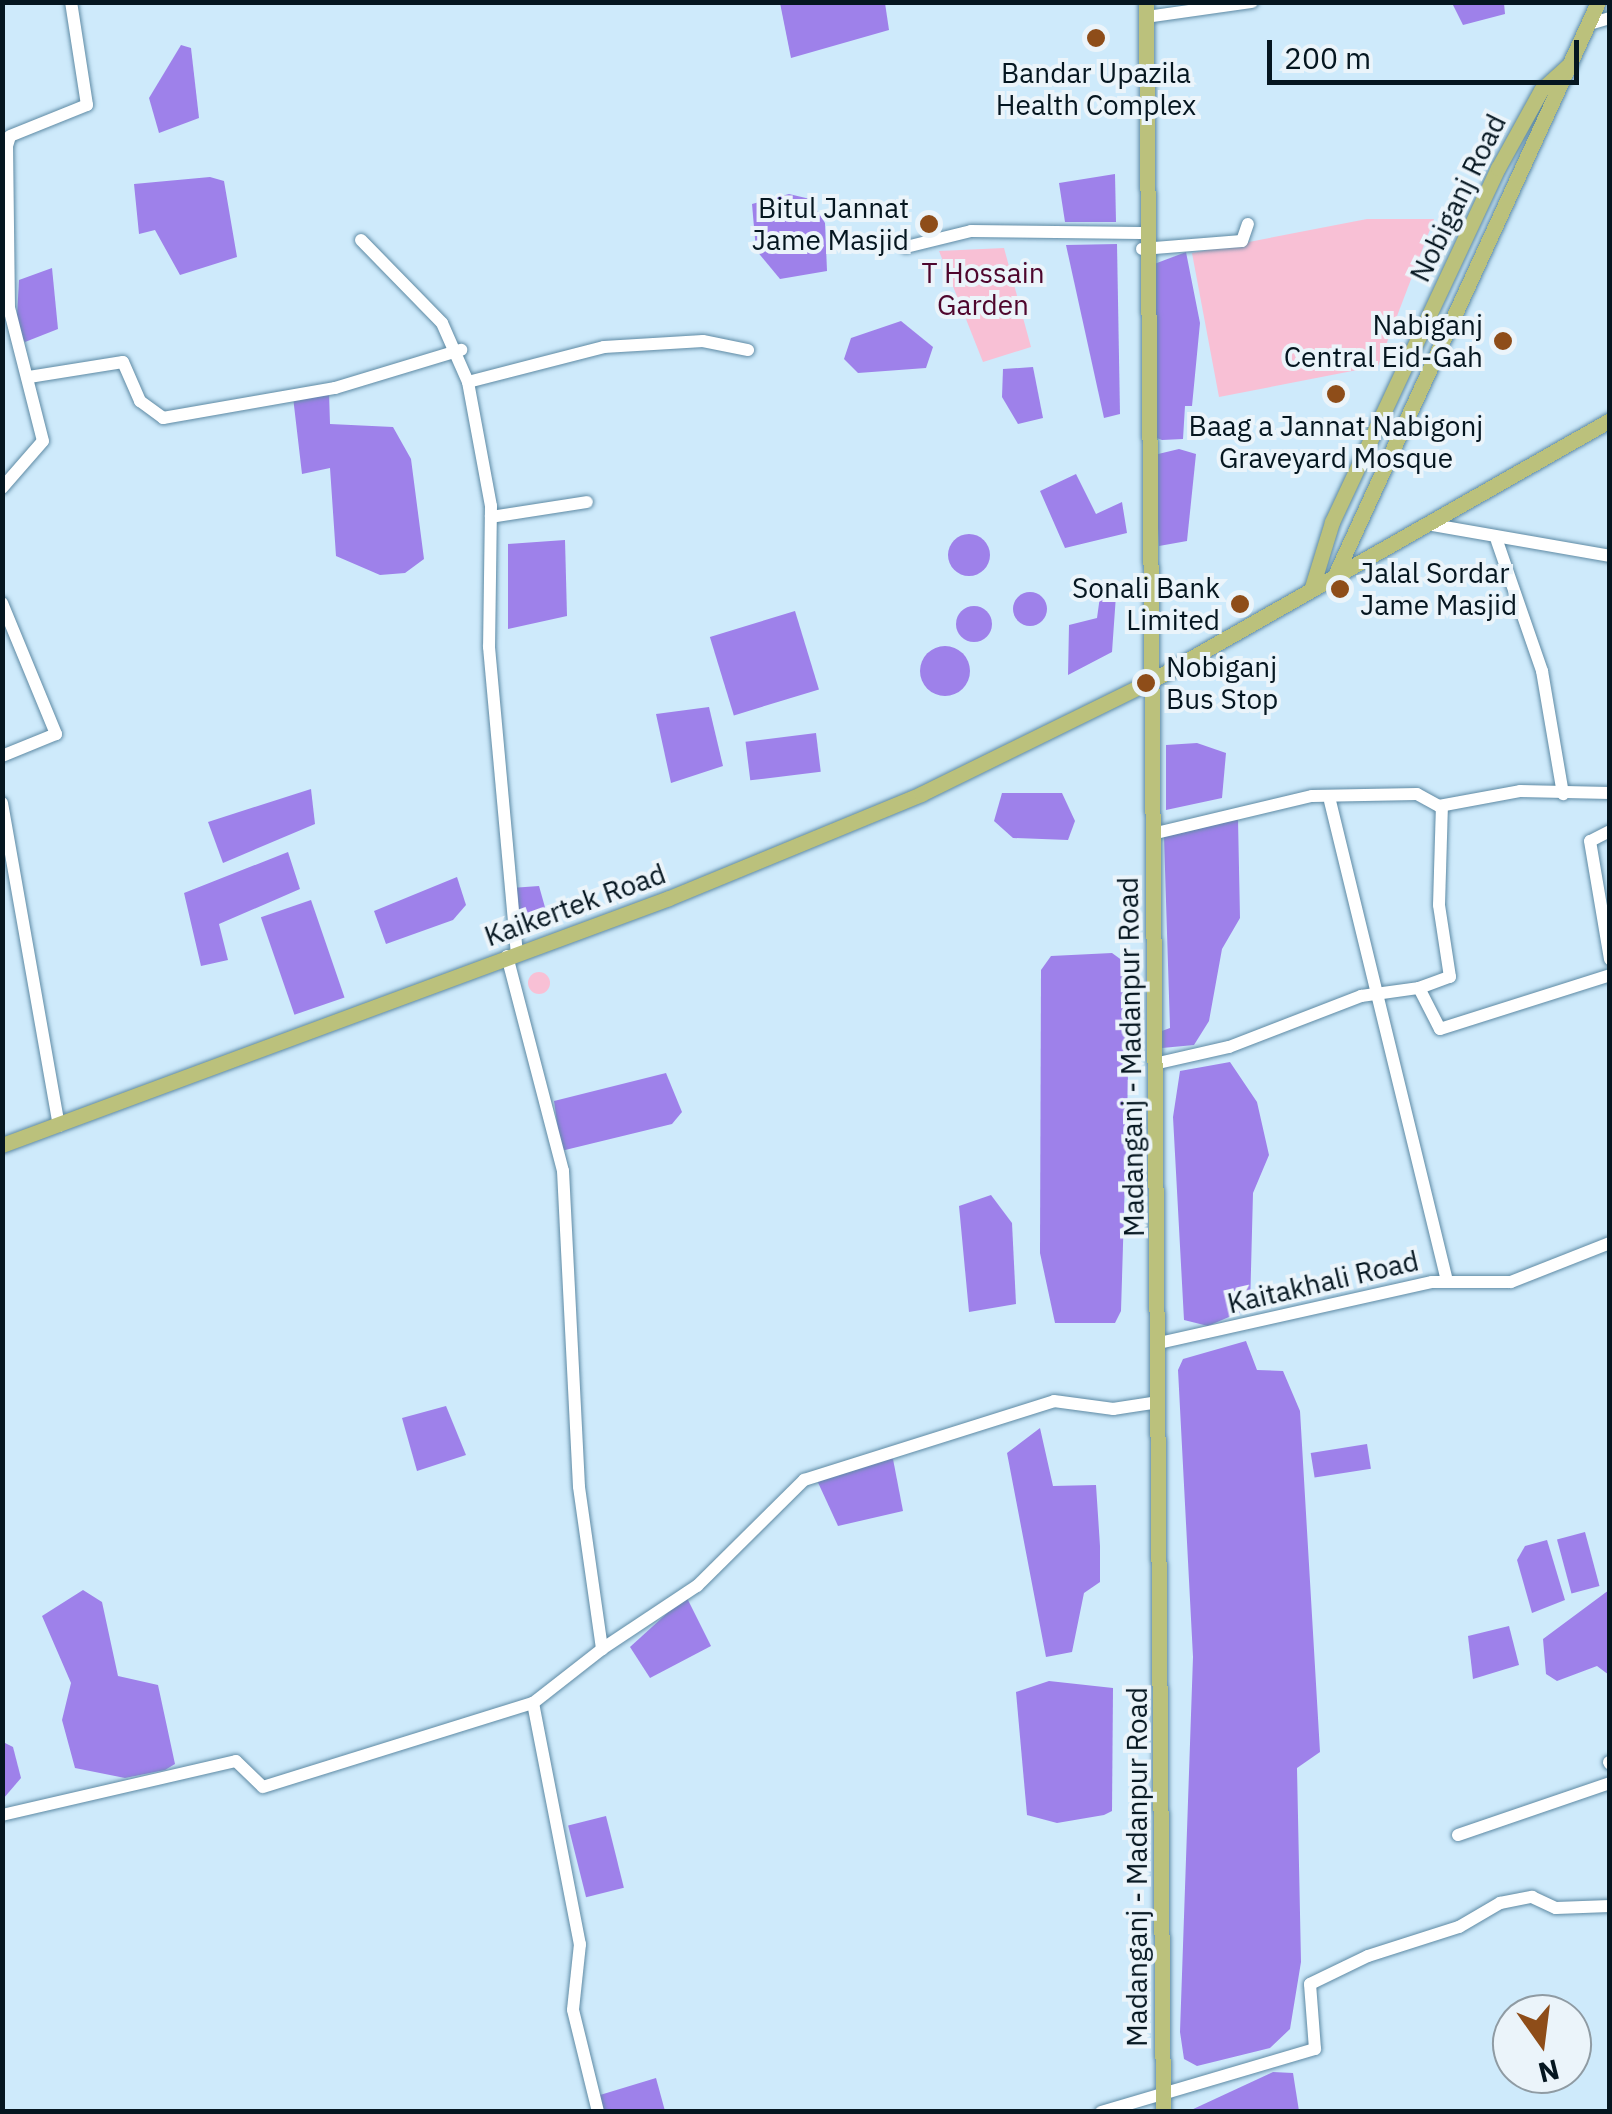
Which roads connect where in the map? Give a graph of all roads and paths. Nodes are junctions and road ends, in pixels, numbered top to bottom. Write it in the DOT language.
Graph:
graph roads {
  1 [pos="72,2"];
  2 [pos="1252,2"];
  3 [pos="1598,2"];
  4 [pos="1146,10"];
  5 [pos="1610,18"];
  6 [pos="1589,24"];
  7 [pos="1570,64"];
  8 [pos="1248,224"];
  9 [pos="362,240"];
  10 [pos="1142,241"];
  11 [pos="906,247"];
  12 [pos="461,350"];
  13 [pos="748,350"];
  14 [pos="2,371"];
  15 [pos="25,373"];
  16 [pos="468,382"];
  17 [pos="1610,420"];
  18 [pos="2,488"];
  19 [pos="586,502"];
  20 [pos="491,518"];
  21 [pos="1433,526"];
  22 [pos="1496,541"];
  23 [pos="1610,556"];
  24 [pos="1336,573"];
  25 [pos="1312,587"];
  26 [pos="2,604"];
  27 [pos="1151,681"];
  28 [pos="2,756"];
  29 [pos="1610,793"];
  30 [pos="1563,794"];
  31 [pos="1330,801"];
  32 [pos="2,803"];
  33 [pos="1442,806"];
  34 [pos="1610,831"];
  35 [pos="1152,834"];
  36 [pos="512,954"];
  37 [pos="1610,958"];
  38 [pos="1610,975"];
  39 [pos="1419,988"];
  40 [pos="1378,995"];
  41 [pos="1154,1064"];
  42 [pos="59,1126"];
  43 [pos="2,1145"];
  44 [pos="1610,1243"];
  45 [pos="1447,1281"];
  46 [pos="1159,1342"];
  47 [pos="1158,1402"];
  48 [pos="602,1649"];
  49 [pos="533,1703"];
  50 [pos="1610,1783"];
  51 [pos="2,1815"];
  52 [pos="1458,1835"];
  53 [pos="1610,1906"];
  54 [pos="1164,2092"];
  55 [pos="598,2112"];
  56 [pos="1101,2112"];
  57 [pos="1163,2112"];
  1 -- 15 [label="street"];
  2 -- 4 [label="street"];
  3 -- 6 [label="main road, Nobiganj Road"];
  4 -- 10 [label="main road, Madanganj - Madanpur Road"];
  5 -- 6 [label="street"];
  6 -- 7 [label="main road, Nobiganj Road"];
  7 -- 24 [label="main road, Nobiganj Road"];
  7 -- 25 [label="main road, Nobiganj Road"];
  8 -- 10 [label="street"];
  9 -- 12 [label="street"];
  10 -- 11 [label="street"];
  10 -- 27 [label="main road, Madanganj - Madanpur Road"];
  12 -- 15 [label="street"];
  12 -- 16 [label="street"];
  13 -- 16 [label="street"];
  14 -- 15 [label="street"];
  15 -- 18 [label="street"];
  16 -- 20 [label="street"];
  17 -- 21 [label="main road, Kaikertek Road"];
  19 -- 20 [label="street"];
  20 -- 36 [label="street"];
  21 -- 22 [label="street"];
  21 -- 24 [label="main road, Kaikertek Road"];
  22 -- 23 [label="street"];
  22 -- 30 [label="street"];
  24 -- 25 [label="main road, Kaikertek Road"];
  25 -- 27 [label="main road, Kaikertek Road"];
  26 -- 28 [label="street"];
  27 -- 35 [label="main road, Madanganj - Madanpur Road"];
  27 -- 36 [label="main road, Kaikertek Road"];
  29 -- 30 [label="street"];
  30 -- 33 [label="street"];
  31 -- 33 [label="street"];
  31 -- 35 [label="street"];
  31 -- 40 [label="street"];
  32 -- 42 [label="street"];
  33 -- 39 [label="street"];
  34 -- 37 [label="street"];
  35 -- 41 [label="main road, Madanganj - Madanpur Road"];
  36 -- 42 [label="main road, Kaikertek Road"];
  36 -- 48 [label="street"];
  38 -- 39 [label="street"];
  39 -- 40 [label="street"];
  40 -- 41 [label="street"];
  40 -- 45 [label="street"];
  41 -- 46 [label="main road, Madanganj - Madanpur Road"];
  42 -- 43 [label="main road, Kaikertek Road"];
  44 -- 45 [label="street, Kaitakhali Road"];
  45 -- 46 [label="street, Kaitakhali Road"];
  46 -- 47 [label="main road, Madanganj - Madanpur Road"];
  47 -- 48 [label="street"];
  47 -- 54 [label="main road, Madanganj - Madanpur Road"];
  48 -- 49 [label="street"];
  49 -- 51 [label="street"];
  49 -- 55 [label="street"];
  50 -- 52 [label="street"];
  53 -- 54 [label="street"];
  54 -- 56 [label="street"];
  54 -- 57 [label="main road, Madanganj - Madanpur Road"];
}
